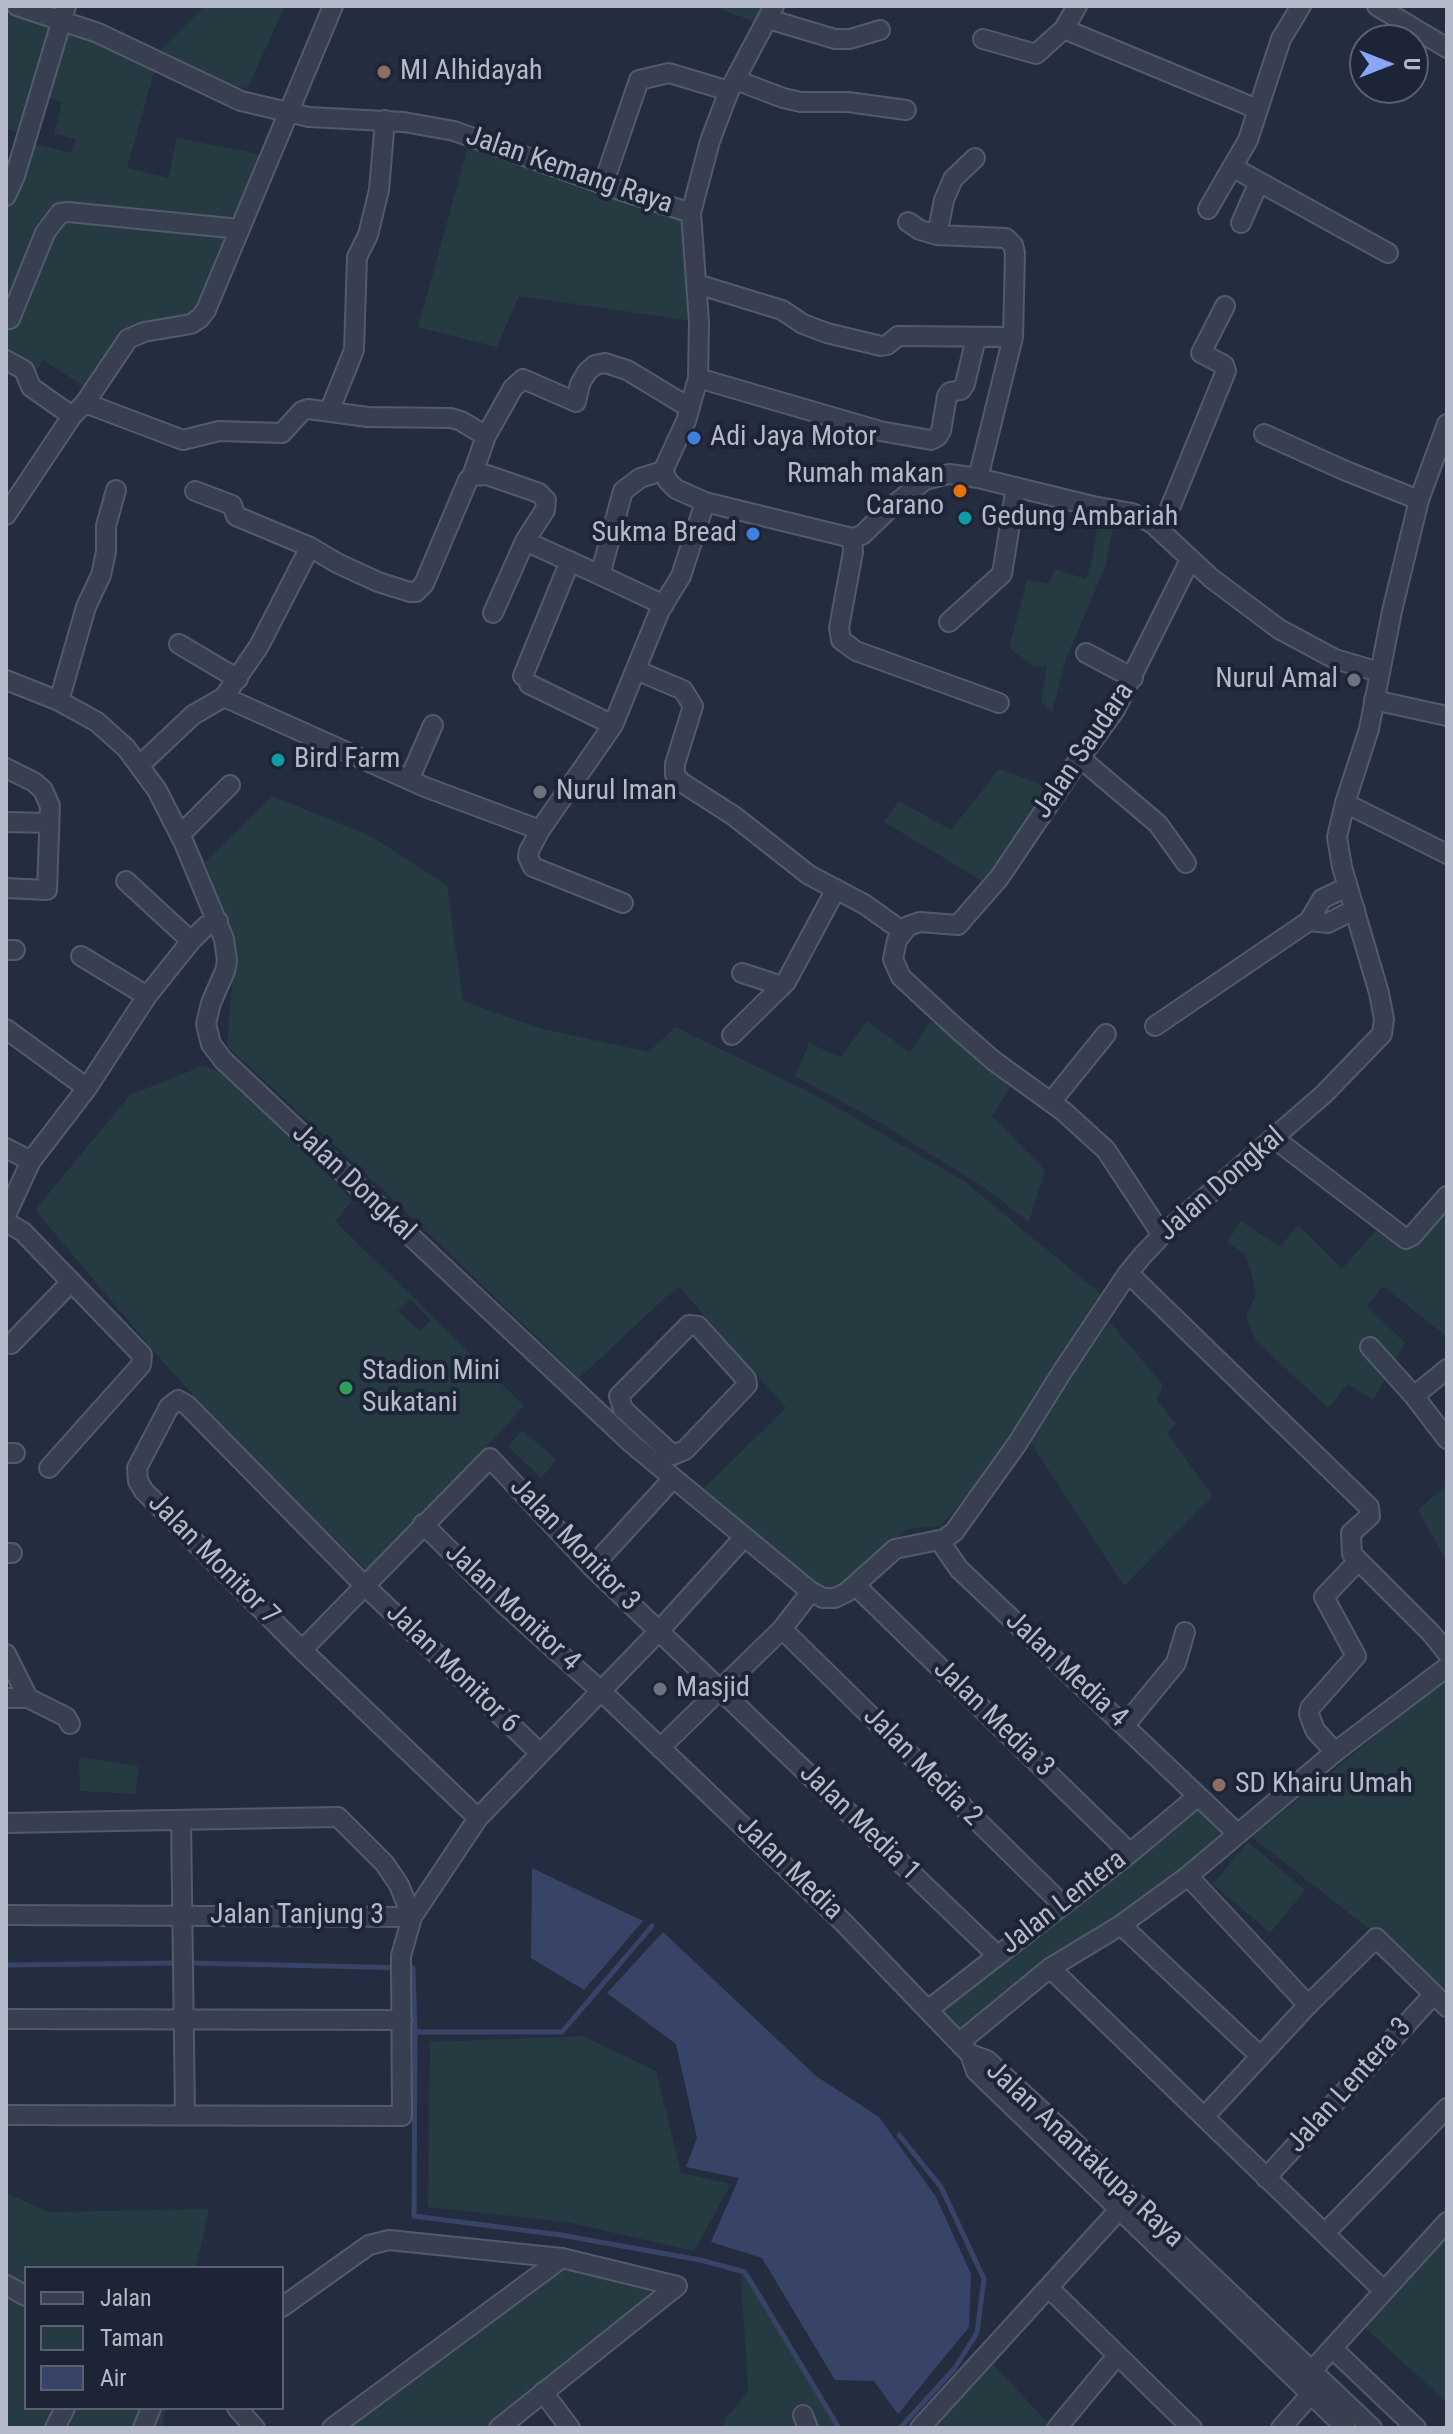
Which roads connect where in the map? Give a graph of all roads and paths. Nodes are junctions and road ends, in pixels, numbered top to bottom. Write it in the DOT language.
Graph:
graph roads {
  1 [pos="17,6"];
  2 [pos="333,6"];
  3 [pos="1077,6"];
  4 [pos="1301,6"];
  5 [pos="1377,6"];
  6 [pos="64,13"];
  7 [pos="771,13"];
  8 [pos="1064,29"];
  9 [pos="880,30"];
  10 [pos="983,39"];
  11 [pos="1447,48"];
  12 [pos="732,85"];
  13 [pos="1257,109"];
  14 [pos="906,110"];
  15 [pos="286,113"];
  16 [pos="385,120"];
  17 [pos="975,158"];
  18 [pos="1232,167"];
  19 [pos="1259,182"];
  20 [pos="603,185"];
  21 [pos="6,196"];
  22 [pos="1208,209"];
  23 [pos="691,213"];
  24 [pos="908,222"];
  25 [pos="1241,223"];
  26 [pos="240,229"];
  27 [pos="937,235"];
  28 [pos="1388,253"];
  29 [pos="697,284"];
  30 [pos="1225,306"];
  31 [pos="10,319"];
  32 [pos="1013,337"];
  33 [pos="976,338"];
  34 [pos="6,360"];
  35 [pos="698,378"];
  36 [pos="690,408"];
  37 [pos="79,410"];
  38 [pos="329,412"];
  39 [pos="1447,424"];
  40 [pos="1264,434"];
  41 [pos="486,436"];
  42 [pos="663,471"];
  43 [pos="472,476"];
  44 [pos="978,478"];
  45 [pos="1016,487"];
  46 [pos="116,490"];
  47 [pos="195,491"];
  48 [pos="1419,500"];
  49 [pos="705,502"];
  50 [pos="6,515"];
  51 [pos="1161,530"];
  52 [pos="852,538"];
  53 [pos="525,541"];
  54 [pos="310,547"];
  55 [pos="1190,560"];
  56 [pos="570,561"];
  57 [pos="600,575"];
  58 [pos="664,605"];
  59 [pos="493,613"];
  60 [pos="949,622"];
  61 [pos="179,644"];
  62 [pos="1086,653"];
  63 [pos="636,670"];
  64 [pos="1379,672"];
  65 [pos="1133,678"];
  66 [pos="238,679"];
  67 [pos="6,680"];
  68 [pos="224,697"];
  69 [pos="1374,700"];
  70 [pos="59,701"];
  71 [pos="999,703"];
  72 [pos="1447,716"];
  73 [pos="433,725"];
  74 [pos="613,725"];
  75 [pos="1080,758"];
  76 [pos="140,765"];
  77 [pos="6,768"];
  78 [pos="409,780"];
  79 [pos="230,785"];
  80 [pos="1345,803"];
  81 [pos="6,822"];
  82 [pos="49,823"];
  83 [pos="540,830"];
  84 [pos="180,835"];
  85 [pos="1447,854"];
  86 [pos="1186,863"];
  87 [pos="126,881"];
  88 [pos="1347,887"];
  89 [pos="6,888"];
  90 [pos="836,889"];
  91 [pos="623,903"];
  92 [pos="1355,909"];
  93 [pos="218,921"];
  94 [pos="1309,921"];
  95 [pos="902,931"];
  96 [pos="191,941"];
  97 [pos="81,956"];
  98 [pos="742,973"];
  99 [pos="782,986"];
  100 [pos="147,996"];
  101 [pos="1155,1026"];
  102 [pos="6,1029"];
  103 [pos="1106,1034"];
  104 [pos="732,1035"];
  105 [pos="87,1088"];
  106 [pos="1051,1102"];
  107 [pos="1275,1139"];
  108 [pos="6,1148"];
  109 [pos="31,1161"];
  110 [pos="1447,1196"];
  111 [pos="6,1215"];
  112 [pos="6,1222"];
  113 [pos="1162,1235"];
  114 [pos="1128,1273"];
  115 [pos="71,1282"];
  116 [pos="11,1344"];
  117 [pos="1370,1347"];
  118 [pos="1447,1369"];
  119 [pos="1414,1396"];
  120 [pos="636,1434"];
  121 [pos="1447,1439"];
  122 [pos="49,1468"];
  123 [pos="668,1484"];
  124 [pos="423,1524"];
  125 [pos="939,1540"];
  126 [pos="737,1545"];
  127 [pos="1358,1561"];
  128 [pos="592,1567"];
  129 [pos="364,1585"];
  130 [pos="855,1585"];
  131 [pos="806,1598"];
  132 [pos="782,1629"];
  133 [pos="659,1631"];
  134 [pos="1185,1632"];
  135 [pos="302,1650"];
  136 [pos="1447,1653"];
  137 [pos="6,1654"];
  138 [pos="1447,1667"];
  139 [pos="721,1690"];
  140 [pos="601,1691"];
  141 [pos="6,1698"];
  142 [pos="28,1698"];
  143 [pos="70,1724"];
  144 [pos="1125,1725"];
  145 [pos="660,1748"];
  146 [pos="539,1752"];
  147 [pos="1335,1752"];
  148 [pos="1198,1796"];
  149 [pos="478,1818"];
  150 [pos="181,1820"];
  151 [pos="6,1823"];
  152 [pos="1238,1834"];
  153 [pos="1130,1853"];
  154 [pos="1188,1876"];
  155 [pos="1063,1905"];
  156 [pos="6,1915"];
  157 [pos="183,1916"];
  158 [pos="412,1917"];
  159 [pos="1121,1925"];
  160 [pos="997,1955"];
  161 [pos="1050,1968"];
  162 [pos="1440,2001"];
  163 [pos="1308,2005"];
  164 [pos="929,2009"];
  165 [pos="184,2018"];
  166 [pos="6,2019"];
  167 [pos="402,2020"];
  168 [pos="965,2048"];
  169 [pos="1259,2055"];
  170 [pos="1447,2108"];
  171 [pos="6,2115"];
  172 [pos="185,2115"];
  173 [pos="1204,2117"];
  174 [pos="1266,2178"];
  175 [pos="1125,2204"];
  176 [pos="1447,2222"];
  177 [pos="1325,2233"];
  178 [pos="562,2258"];
  179 [pos="6,2285"];
  180 [pos="1049,2288"];
  181 [pos="1383,2290"];
  182 [pos="24,2295"];
  183 [pos="284,2306"];
  184 [pos="1332,2348"];
  185 [pos="1116,2357"];
  186 [pos="1308,2383"];
  187 [pos="543,2392"];
  188 [pos="64,2410"];
  189 [pos="239,2410"];
  190 [pos="55,2428"];
  191 [pos="255,2428"];
  192 [pos="332,2428"];
  193 [pos="499,2428"];
  194 [pos="570,2428"];
  195 [pos="920,2428"];
  196 [pos="1057,2428"];
  197 [pos="1192,2428"];
  198 [pos="1281,2428"];
  199 [pos="1346,2428"];
  200 [pos="1372,2428"];
  201 [pos="1416,2428"];
  1 -- 6 [label="street, Jalan Kemang Raya"];
  2 -- 15 [label="street"];
  3 -- 8 [label="street"];
  4 -- 13 [label="street"];
  5 -- 11 [label="street"];
  6 -- 15 [label="street, Jalan Kemang Raya"];
  6 -- 21 [label="street"];
  7 -- 9 [label="street"];
  7 -- 12 [label="street"];
  8 -- 10 [label="street"];
  8 -- 13 [label="street"];
  12 -- 14 [label="street"];
  12 -- 20 [label="street"];
  12 -- 23 [label="street"];
  13 -- 18 [label="street"];
  15 -- 16 [label="street, Jalan Kemang Raya"];
  15 -- 26 [label="street"];
  16 -- 20 [label="street, Jalan Kemang Raya"];
  16 -- 38 [label="street"];
  17 -- 27 [label="street"];
  18 -- 19 [label="street"];
  18 -- 22 [label="street"];
  19 -- 25 [label="street"];
  19 -- 28 [label="street"];
  20 -- 23 [label="street, Jalan Kemang Raya"];
  23 -- 29 [label="street, Jalan Kemang Raya"];
  24 -- 27 [label="street"];
  26 -- 31 [label="street"];
  26 -- 37 [label="street"];
  27 -- 32 [label="street"];
  29 -- 33 [label="street"];
  29 -- 35 [label="street, Jalan Kemang Raya"];
  30 -- 51 [label="street"];
  32 -- 33 [label="street"];
  32 -- 44 [label="street"];
  33 -- 35 [label="street"];
  34 -- 37 [label="street"];
  35 -- 36 [label="street, Jalan Kemang Raya"];
  36 -- 41 [label="street"];
  36 -- 42 [label="street, Jalan Kemang Raya"];
  37 -- 38 [label="street"];
  37 -- 50 [label="street"];
  38 -- 41 [label="street"];
  39 -- 48 [label="street, Jalan Dongkal"];
  40 -- 48 [label="street"];
  41 -- 43 [label="street"];
  42 -- 49 [label="street"];
  42 -- 57 [label="street"];
  43 -- 53 [label="street"];
  43 -- 54 [label="street"];
  44 -- 45 [label="street"];
  44 -- 52 [label="street"];
  45 -- 51 [label="street"];
  45 -- 60 [label="street"];
  46 -- 70 [label="street"];
  47 -- 54 [label="street"];
  48 -- 64 [label="street, Jalan Dongkal"];
  49 -- 52 [label="street"];
  49 -- 58 [label="street"];
  51 -- 55 [label="street"];
  52 -- 71 [label="street"];
  53 -- 56 [label="street"];
  53 -- 59 [label="street"];
  54 -- 66 [label="street"];
  55 -- 64 [label="street"];
  55 -- 65 [label="street, Jalan Saudara"];
  56 -- 57 [label="street"];
  56 -- 74 [label="street"];
  57 -- 58 [label="street"];
  58 -- 63 [label="street"];
  61 -- 66 [label="street"];
  62 -- 65 [label="street"];
  63 -- 74 [label="street"];
  63 -- 90 [label="street"];
  64 -- 69 [label="street, Jalan Dongkal"];
  65 -- 75 [label="street, Jalan Saudara"];
  66 -- 68 [label="street"];
  67 -- 70 [label="street, Jalan Dongkal"];
  68 -- 76 [label="street"];
  68 -- 78 [label="street"];
  69 -- 72 [label="street"];
  69 -- 80 [label="street, Jalan Dongkal"];
  70 -- 76 [label="street, Jalan Dongkal"];
  73 -- 78 [label="street"];
  74 -- 83 [label="street"];
  75 -- 86 [label="street"];
  75 -- 95 [label="street, Jalan Saudara"];
  76 -- 84 [label="street, Jalan Dongkal"];
  77 -- 82 [label="street"];
  78 -- 83 [label="street"];
  79 -- 84 [label="street"];
  80 -- 85 [label="street"];
  80 -- 88 [label="street, Jalan Dongkal"];
  81 -- 82 [label="street"];
  82 -- 89 [label="street"];
  83 -- 91 [label="street"];
  84 -- 93 [label="street, Jalan Dongkal"];
  87 -- 96 [label="street"];
  88 -- 92 [label="street, Jalan Dongkal"];
  88 -- 94 [label="street"];
  90 -- 95 [label="street"];
  90 -- 99 [label="street"];
  92 -- 94 [label="street"];
  92 -- 107 [label="street, Jalan Dongkal"];
  93 -- 96 [label="street"];
  93 -- 120 [label="street, Jalan Dongkal"];
  94 -- 101 [label="street"];
  95 -- 106 [label="street"];
  96 -- 100 [label="street"];
  97 -- 100 [label="street"];
  98 -- 99 [label="street"];
  99 -- 104 [label="street"];
  100 -- 105 [label="street"];
  102 -- 105 [label="street"];
  103 -- 106 [label="street"];
  105 -- 109 [label="street"];
  106 -- 113 [label="street"];
  107 -- 110 [label="street"];
  107 -- 113 [label="street, Jalan Dongkal"];
  108 -- 109 [label="street"];
  109 -- 111 [label="street"];
  112 -- 115 [label="street"];
  113 -- 114 [label="street, Jalan Dongkal"];
  114 -- 125 [label="street, Jalan Dongkal"];
  114 -- 127 [label="street"];
  115 -- 116 [label="street"];
  115 -- 122 [label="street"];
  117 -- 119 [label="street"];
  118 -- 119 [label="street"];
  119 -- 121 [label="street"];
  120 -- 120 [label="street"];
  120 -- 130 [label="street, Jalan Dongkal"];
  123 -- 128 [label="street"];
  124 -- 128 [label="street, Jalan Monitor 3"];
  124 -- 129 [label="street"];
  124 -- 140 [label="street, Jalan Monitor 4"];
  125 -- 130 [label="street"];
  125 -- 144 [label="street, Jalan Media 4"];
  126 -- 133 [label="street"];
  127 -- 136 [label="street"];
  127 -- 147 [label="street"];
  128 -- 133 [label="street, Jalan Monitor 3"];
  129 -- 135 [label="street"];
  129 -- 135 [label="street, Jalan Monitor 7"];
  129 -- 146 [label="street, Jalan Monitor 6"];
  130 -- 153 [label="street, Jalan Media 3"];
  131 -- 132 [label="street"];
  132 -- 139 [label="street"];
  132 -- 155 [label="street, Jalan Media 2"];
  133 -- 139 [label="street, Jalan Monitor 3"];
  133 -- 140 [label="street"];
  134 -- 144 [label="street"];
  135 -- 149 [label="street, Jalan Monitor 7"];
  137 -- 142 [label="street"];
  138 -- 147 [label="street, Jalan Lentera"];
  139 -- 145 [label="street"];
  139 -- 160 [label="street, Jalan Media 1"];
  140 -- 145 [label="street, Jalan Media"];
  140 -- 146 [label="street"];
  141 -- 142 [label="street"];
  142 -- 143 [label="street"];
  144 -- 148 [label="street, Jalan Media 4"];
  145 -- 164 [label="street, Jalan Media"];
  146 -- 149 [label="street"];
  147 -- 152 [label="street, Jalan Lentera"];
  148 -- 152 [label="street, Jalan Media 4"];
  148 -- 153 [label="street, Jalan Lentera"];
  149 -- 158 [label="street"];
  150 -- 151 [label="street"];
  150 -- 157 [label="street"];
  150 -- 158 [label="street"];
  152 -- 154 [label="street, Jalan Lentera"];
  153 -- 155 [label="street, Jalan Lentera"];
  154 -- 159 [label="street, Jalan Lentera"];
  154 -- 163 [label="street"];
  155 -- 160 [label="street, Jalan Lentera"];
  156 -- 157 [label="street, Jalan Tanjung 3"];
  157 -- 158 [label="street, Jalan Tanjung 3"];
  157 -- 165 [label="street"];
  158 -- 167 [label="street"];
  159 -- 161 [label="street, Jalan Lentera"];
  159 -- 169 [label="street"];
  160 -- 164 [label="street, Jalan Lentera"];
  161 -- 168 [label="street, Jalan Lentera"];
  161 -- 173 [label="street"];
  162 -- 163 [label="street"];
  162 -- 174 [label="street, Jalan Lentera 3"];
  163 -- 169 [label="street"];
  164 -- 168 [label="street, Jalan Media"];
  165 -- 166 [label="street"];
  165 -- 167 [label="street"];
  165 -- 172 [label="street"];
  167 -- 172 [label="street"];
  168 -- 175 [label="street, Jalan Anantakupa Raya"];
  169 -- 173 [label="street"];
  170 -- 177 [label="street"];
  171 -- 172 [label="street"];
  173 -- 174 [label="street"];
  174 -- 177 [label="street"];
  175 -- 180 [label="street"];
  175 -- 186 [label="street, Jalan Anantakupa Raya"];
  176 -- 181 [label="street"];
  177 -- 181 [label="street"];
  178 -- 183 [label="street"];
  178 -- 187 [label="street"];
  178 -- 192 [label="street"];
  179 -- 182 [label="street"];
  180 -- 185 [label="street"];
  180 -- 195 [label="street"];
  181 -- 184 [label="street"];
  184 -- 186 [label="street"];
  184 -- 201 [label="street"];
  185 -- 196 [label="street"];
  185 -- 197 [label="street"];
  186 -- 198 [label="street"];
  186 -- 199 [label="street, Jalan Anantakupa Raya"];
  186 -- 200 [label="street, Jalan Anantakupa Raya"];
  187 -- 193 [label="street"];
  187 -- 194 [label="street"];
  188 -- 190 [label="street"];
  189 -- 191 [label="street"];
}
